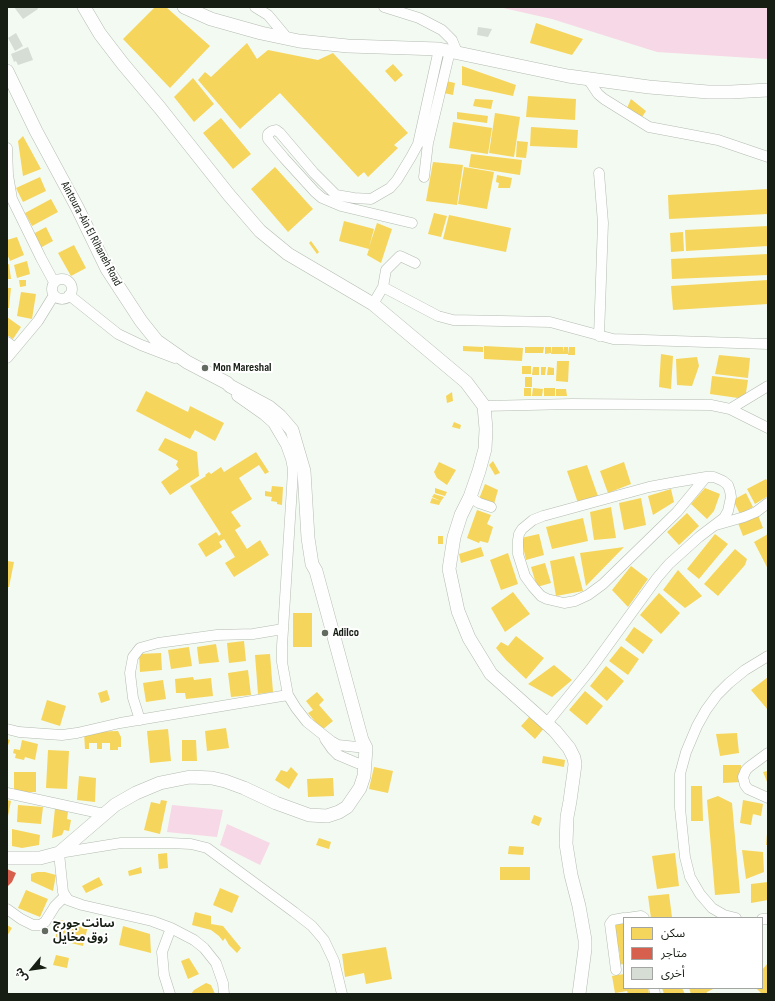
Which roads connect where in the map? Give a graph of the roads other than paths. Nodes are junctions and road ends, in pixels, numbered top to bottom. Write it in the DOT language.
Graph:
graph roads {
  1 [pos="84,7"];
  2 [pos="184,7"];
  3 [pos="255,7"];
  4 [pos="384,7"];
  5 [pos="288,39"];
  6 [pos="449,51"];
  7 [pos="7,71"];
  8 [pos="588,80"];
  9 [pos="768,90"];
  10 [pos="7,148"];
  11 [pos="768,157"];
  12 [pos="7,160"];
  13 [pos="599,172"];
  14 [pos="424,177"];
  15 [pos="335,199"];
  16 [pos="412,223"];
  17 [pos="415,263"];
  18 [pos="54,282"];
  19 [pos="383,287"];
  20 [pos="54,295"];
  21 [pos="70,295"];
  22 [pos="373,304"];
  23 [pos="599,336"];
  24 [pos="7,342"];
  25 [pos="768,344"];
  26 [pos="15,348"];
  27 [pos="7,358"];
  28 [pos="187,362"];
  29 [pos="225,381"];
  30 [pos="768,386"];
  31 [pos="484,406"];
  32 [pos="730,410"];
  33 [pos="768,428"];
  34 [pos="706,477"];
  35 [pos="470,497"];
  36 [pos="768,503"];
  37 [pos="491,507"];
  38 [pos="716,525"];
  39 [pos="283,630"];
  40 [pos="768,656"];
  41 [pos="288,695"];
  42 [pos="140,720"];
  43 [pos="547,723"];
  44 [pos="7,729"];
  45 [pos="322,734"];
  46 [pos="362,745"];
  47 [pos="768,753"];
  48 [pos="361,764"];
  49 [pos="7,793"];
  50 [pos="768,798"];
  51 [pos="104,814"];
  52 [pos="59,853"];
  53 [pos="7,858"];
  54 [pos="65,896"];
  55 [pos="7,909"];
  56 [pos="732,917"];
  57 [pos="623,918"];
  58 [pos="171,928"];
  59 [pos="616,970"];
  60 [pos="170,994"];
  61 [pos="224,994"];
  62 [pos="342,994"];
  63 [pos="579,994"];
  1 -- 22 [label="main road"];
  2 -- 5 [label="main road"];
  3 -- 5 [label="street"];
  4 -- 6 [label="street"];
  5 -- 6 [label="main road"];
  6 -- 8 [label="main road"];
  6 -- 14 [label="street"];
  6 -- 15 [label="street"];
  7 -- 28 [label="main road, Aintoura-Ain El Rihaneh Road"];
  8 -- 9 [label="main road"];
  8 -- 11 [label="street"];
  10 -- 12 [label="street"];
  12 -- 18 [label="street"];
  13 -- 23 [label="street"];
  15 -- 15 [label="street"];
  15 -- 16 [label="street"];
  17 -- 19 [label="street"];
  18 -- 20 [label="street"];
  18 -- 21 [label="street"];
  19 -- 22 [label="street"];
  19 -- 23 [label="street"];
  20 -- 21 [label="street"];
  20 -- 26 [label="street"];
  21 -- 28 [label="street"];
  22 -- 31 [label="main road"];
  23 -- 25 [label="street"];
  24 -- 26 [label="street"];
  26 -- 27 [label="street"];
  28 -- 29 [label="main road, Aintoura-Ain El Rihaneh Road"];
  29 -- 39 [label="street"];
  29 -- 46 [label="main road, Aintoura-Ain El Rihaneh Road"];
  30 -- 32 [label="street"];
  31 -- 32 [label="street"];
  31 -- 35 [label="main road"];
  32 -- 33 [label="street"];
  34 -- 34 [label="street"];
  34 -- 38 [label="street"];
  35 -- 37 [label="street"];
  35 -- 43 [label="main road"];
  36 -- 38 [label="street"];
  38 -- 43 [label="street"];
  39 -- 41 [label="street"];
  39 -- 42 [label="street"];
  40 -- 56 [label="street"];
  41 -- 42 [label="street"];
  41 -- 45 [label="street"];
  42 -- 44 [label="street"];
  43 -- 63 [label="main road"];
  45 -- 46 [label="street"];
  45 -- 48 [label="street"];
  46 -- 48 [label="main road, Aintoura-Ain El Rihaneh Road"];
  47 -- 50 [label="street"];
  48 -- 51 [label="main road, Aintoura-Ain El Rihaneh Road"];
  49 -- 51 [label="street"];
  51 -- 52 [label="main road, Aintoura-Ain El Rihaneh Road"];
  52 -- 53 [label="main road"];
  52 -- 54 [label="street"];
  52 -- 62 [label="street"];
  54 -- 55 [label="street"];
  54 -- 58 [label="street"];
  57 -- 59 [label="street"];
  58 -- 60 [label="street"];
  58 -- 61 [label="street"];
}
